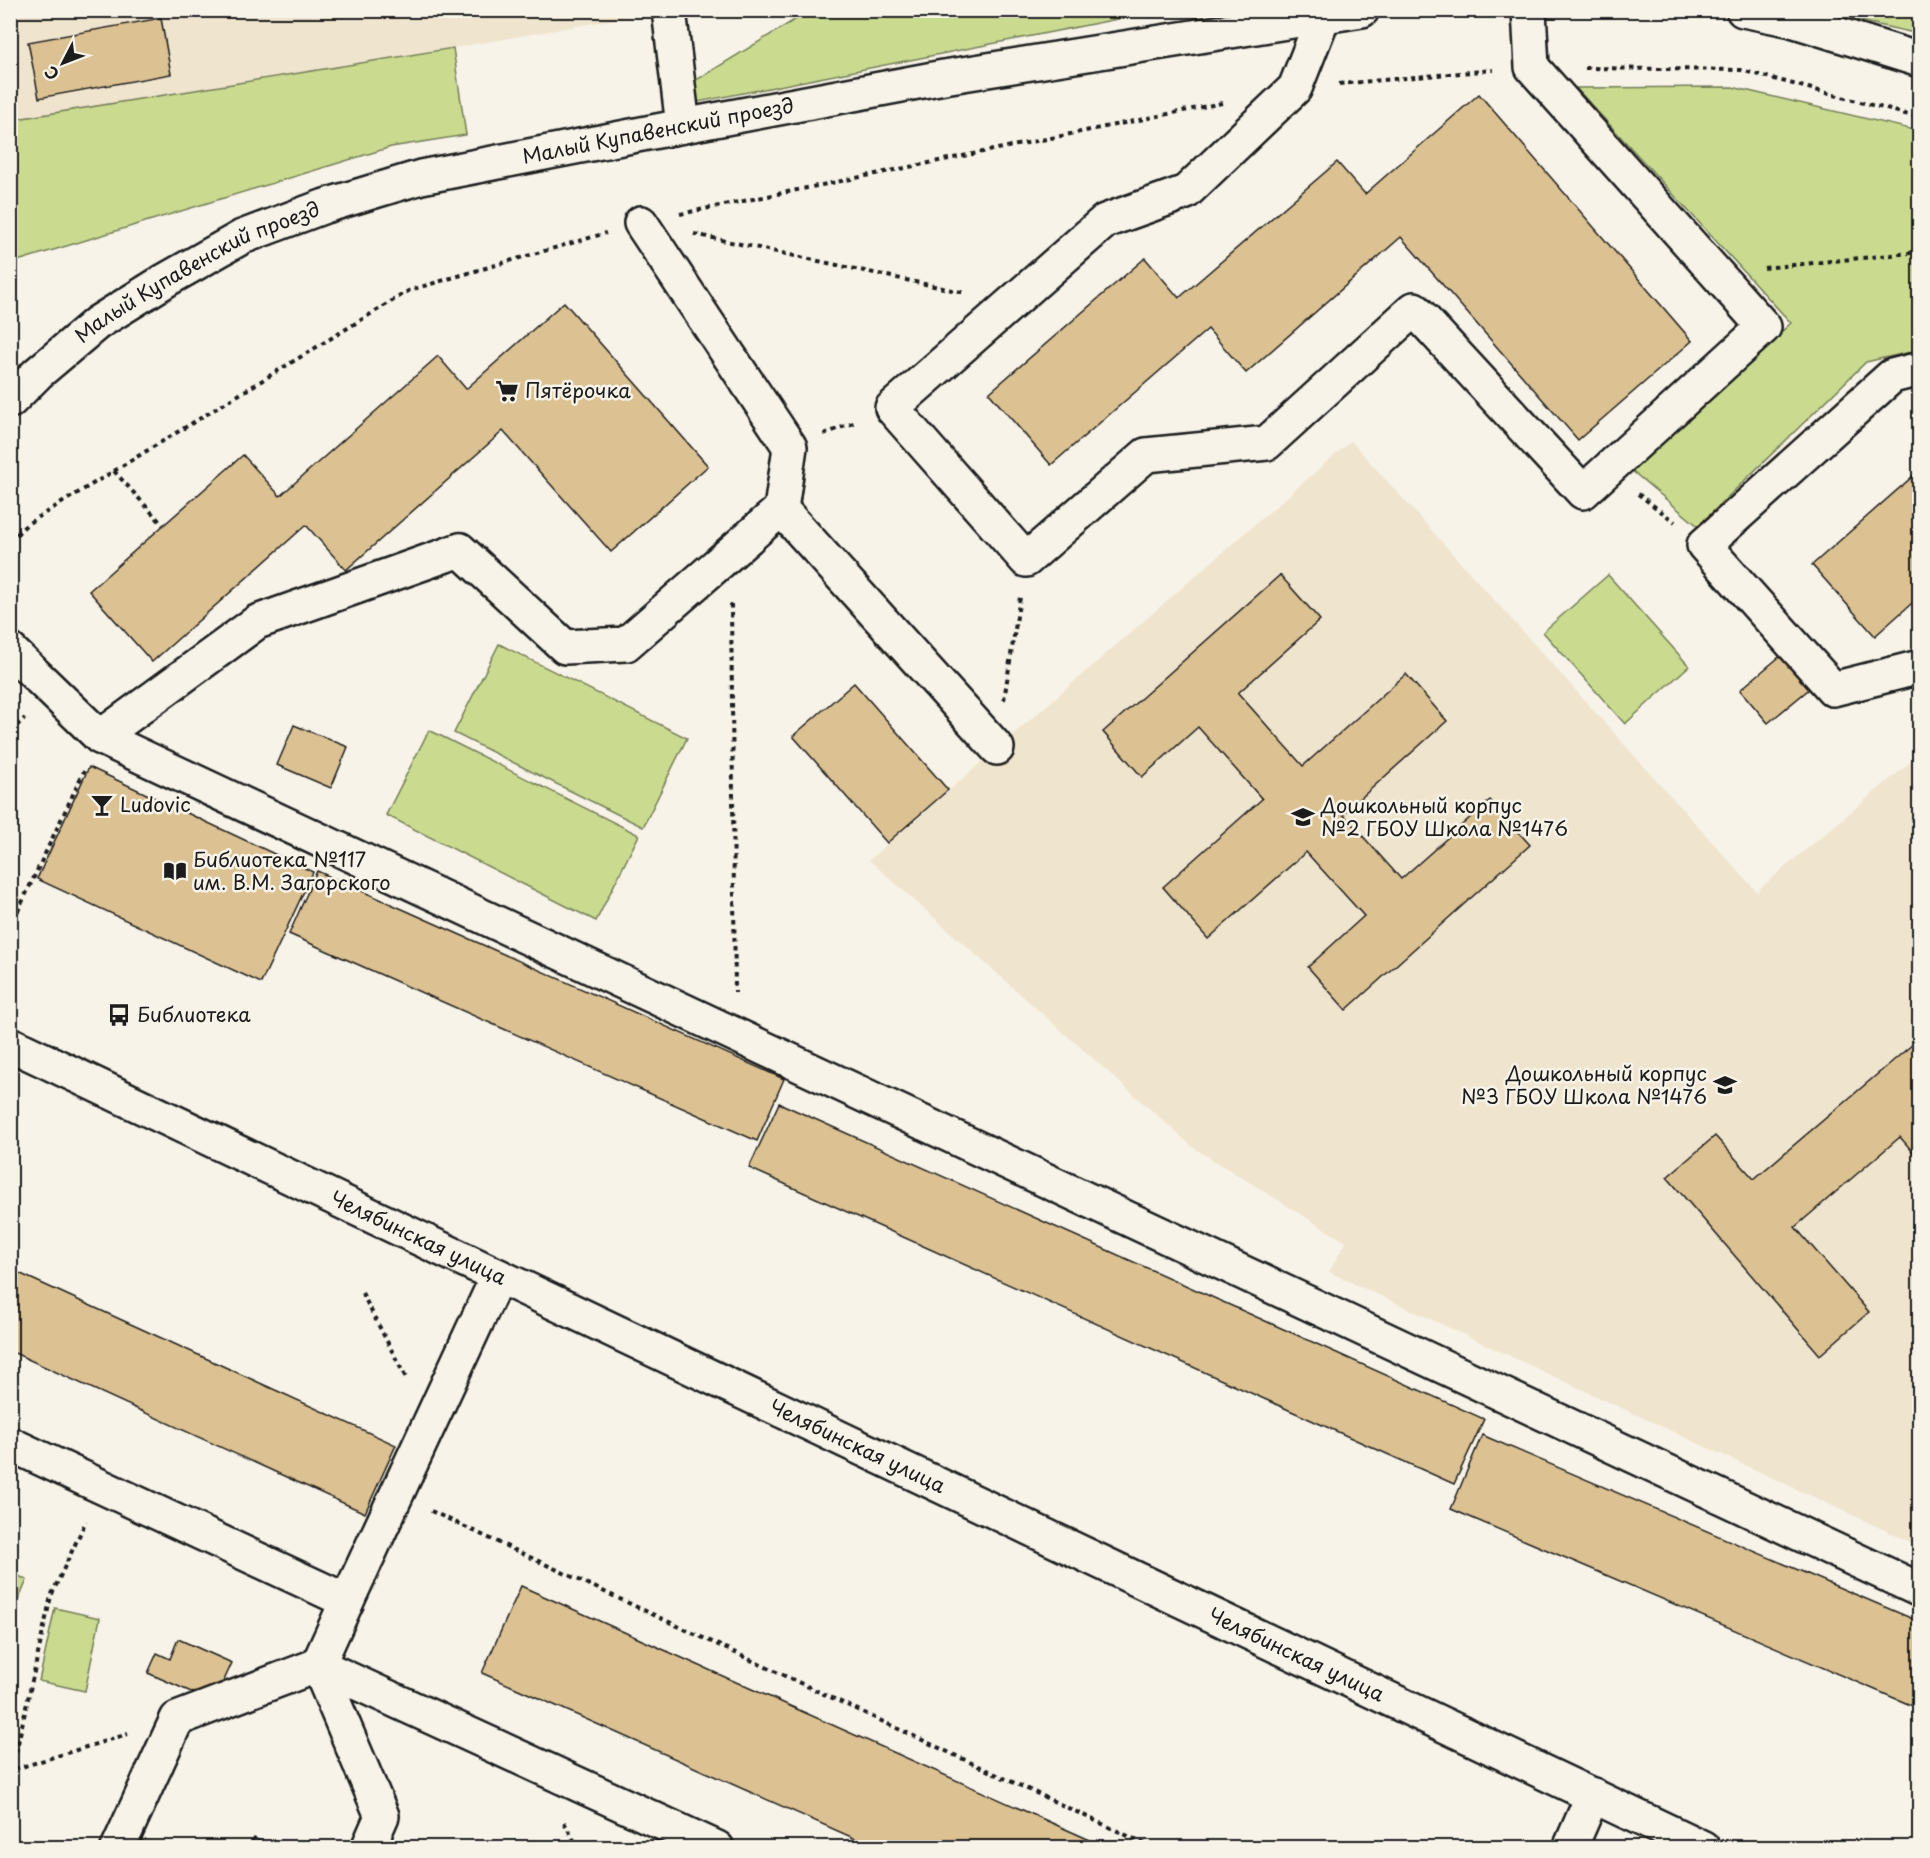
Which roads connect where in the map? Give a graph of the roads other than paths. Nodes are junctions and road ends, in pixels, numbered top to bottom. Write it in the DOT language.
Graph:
graph roads {
  1 [pos="669,10"];
  2 [pos="1362,10"];
  3 [pos="1529,10"];
  4 [pos="1743,10"];
  5 [pos="1323,17"];
  6 [pos="1920,60"];
  7 [pos="682,126"];
  8 [pos="641,222"];
  9 [pos="1920,369"];
  10 [pos="10,400"];
  11 [pos="781,509"];
  12 [pos="10,650"];
  13 [pos="1920,667"];
  14 [pos="100,738"];
  15 [pos="997,748"];
  16 [pos="10,1044"];
  17 [pos="498,1276"];
  18 [pos="10,1444"];
  19 [pos="1920,1590"];
  20 [pos="347,1601"];
  21 [pos="318,1665"];
  22 [pos="1593,1795"];
  23 [pos="118,1848"];
  24 [pos="368,1848"];
  25 [pos="717,1848"];
  26 [pos="1570,1848"];
  27 [pos="1703,1848"];
  1 -- 7 [label="street"];
  2 -- 5 [label="street, Малый Купавенский проезд"];
  3 -- 5 [label="street"];
  4 -- 6 [label="street"];
  5 -- 7 [label="street, Малый Купавенский проезд"];
  7 -- 10 [label="street, Малый Купавенский проезд"];
  8 -- 11 [label="street"];
  9 -- 13 [label="street"];
  11 -- 14 [label="street"];
  11 -- 15 [label="street"];
  12 -- 14 [label="street"];
  14 -- 19 [label="street"];
  16 -- 17 [label="street, Челябинская улица"];
  17 -- 20 [label="street"];
  17 -- 22 [label="street, Челябинская улица"];
  18 -- 20 [label="street"];
  20 -- 21 [label="street"];
  21 -- 23 [label="street"];
  21 -- 24 [label="street"];
  21 -- 25 [label="street"];
  22 -- 26 [label="street"];
  22 -- 27 [label="street, Челябинская улица"];
}
